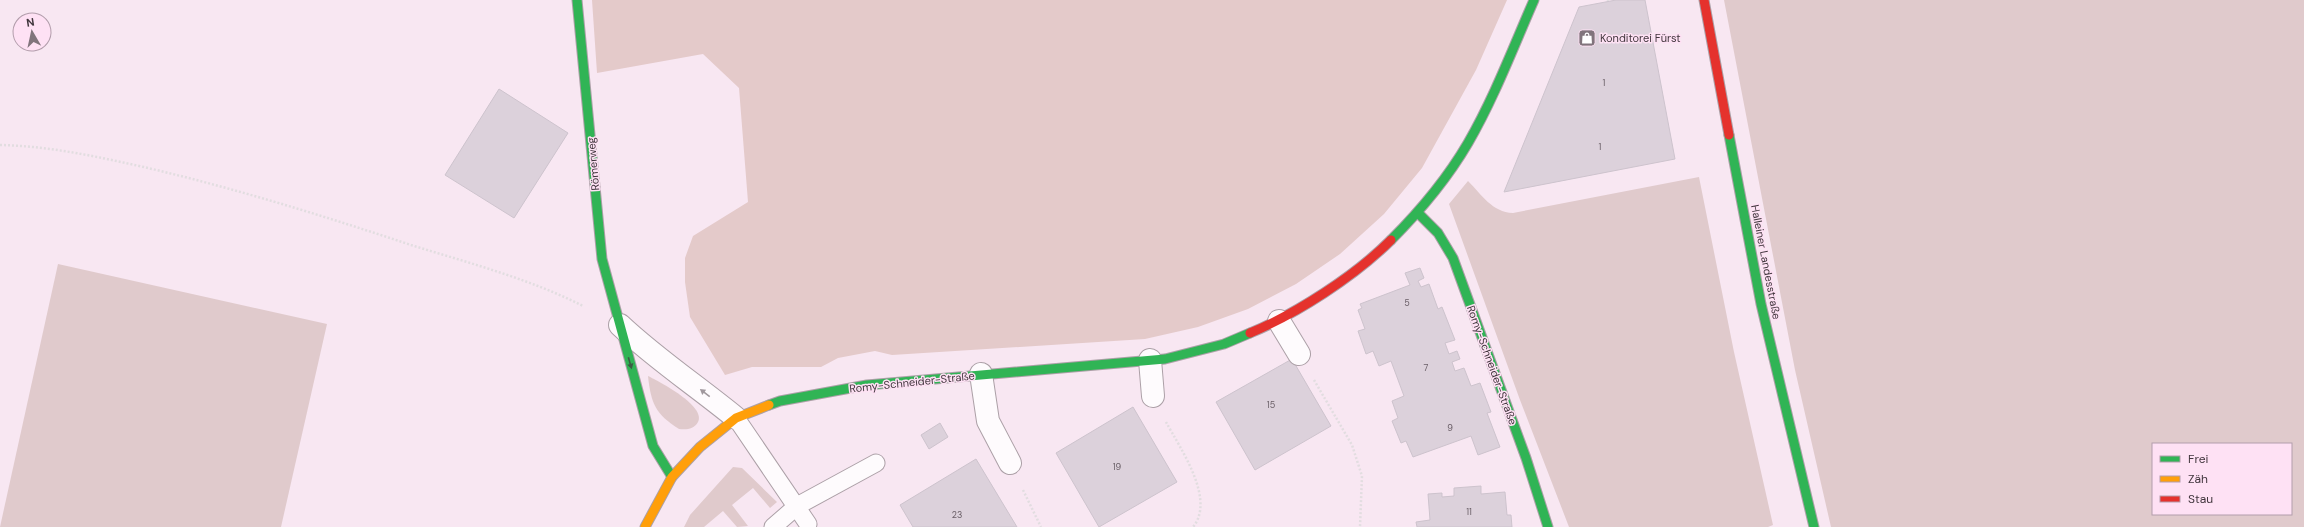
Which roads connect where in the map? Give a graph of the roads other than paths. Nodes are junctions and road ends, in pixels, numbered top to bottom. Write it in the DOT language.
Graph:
graph roads {
  1 [pos="577,0"];
  2 [pos="1534,0"];
  3 [pos="1704,0"];
  4 [pos="1418,213"];
  5 [pos="1279,321"];
  6 [pos="620,325"];
  7 [pos="1299,354"];
  8 [pos="1150,360"];
  9 [pos="981,374"];
  10 [pos="1153,396"];
  11 [pos="736,418"];
  12 [pos="876,463"];
  13 [pos="1010,463"];
  14 [pos="672,478"];
  15 [pos="797,506"];
  16 [pos="808,524"];
  17 [pos="645,527"];
  18 [pos="773,527"];
  19 [pos="1548,527"];
  20 [pos="1814,527"];
  1 -- 6 [label="street, Römerweg"];
  2 -- 4 [label="street, Romy-Schneider-Straße"];
  3 -- 20 [label="street, Halleiner Landesstraße"];
  4 -- 5 [label="street, Romy-Schneider-Straße"];
  4 -- 19 [label="street, Romy-Schneider-Straße"];
  5 -- 7 [label="street"];
  5 -- 8 [label="street, Romy-Schneider-Straße"];
  11 -- 6 [label="street, one-way"];
  6 -- 14 [label="street, Römerweg, one-way"];
  8 -- 9 [label="street, Romy-Schneider-Straße"];
  8 -- 10 [label="street"];
  9 -- 11 [label="street, Romy-Schneider-Straße"];
  9 -- 13 [label="street, Romy-Schneider-Straße"];
  11 -- 14 [label="street, Romy-Schneider-Straße"];
  11 -- 15 [label="lane"];
  12 -- 15 [label="lane"];
  14 -- 17 [label="street, Romy-Schneider-Straße"];
  15 -- 16 [label="lane"];
  15 -- 18 [label="lane"];
}
